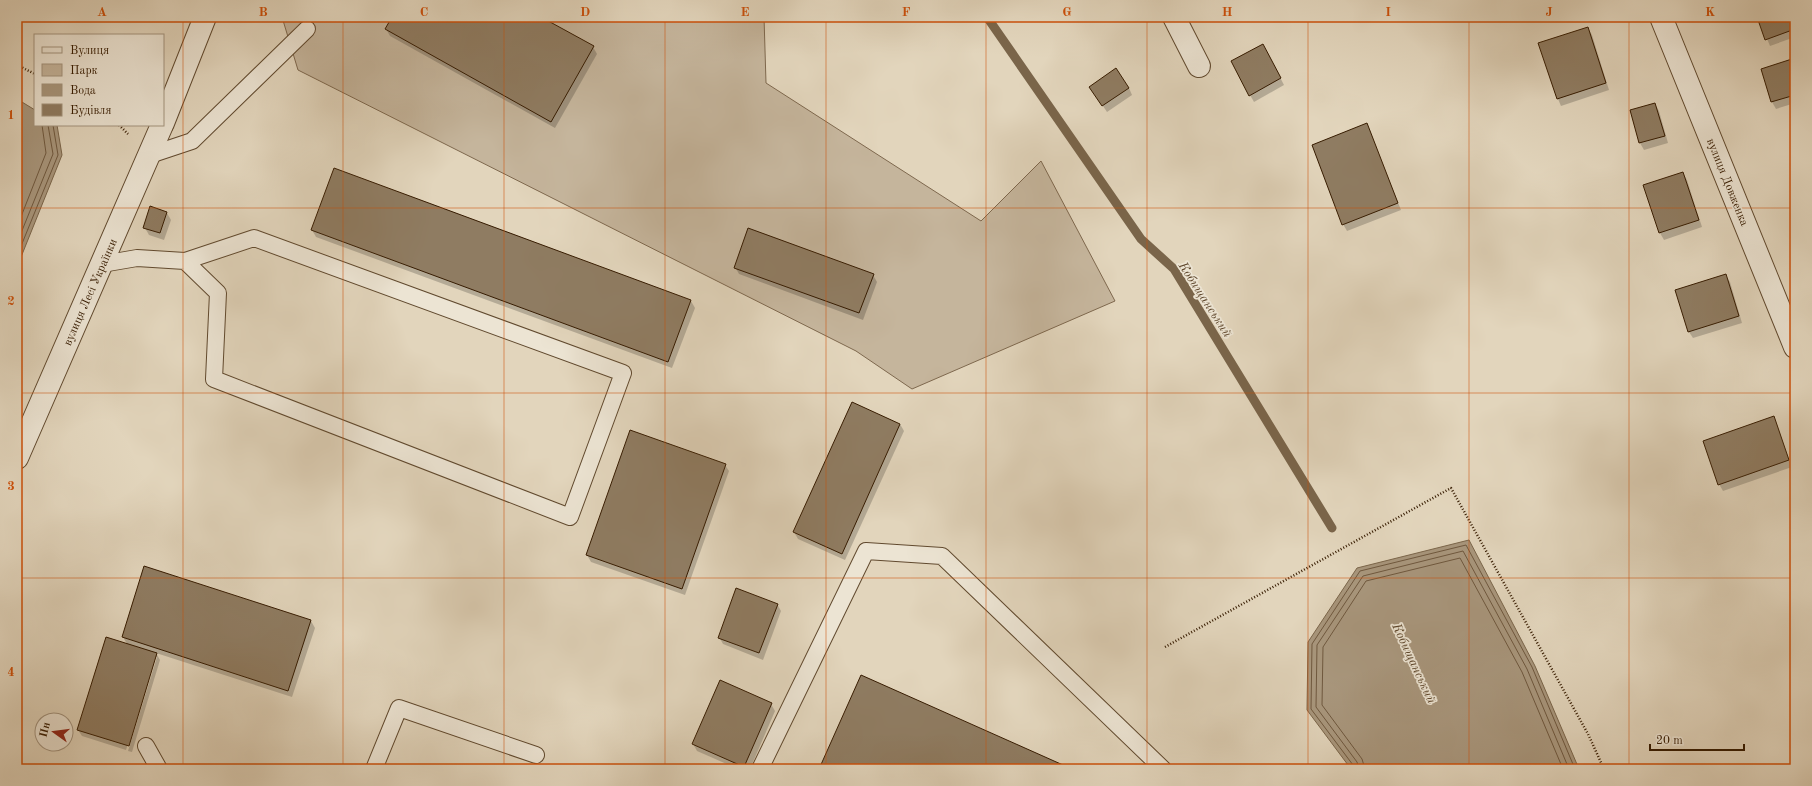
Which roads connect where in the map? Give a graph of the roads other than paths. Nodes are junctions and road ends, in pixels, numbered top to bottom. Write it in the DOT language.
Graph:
graph roads {
  1 [pos="205,17"];
  2 [pos="1174,17"];
  3 [pos="1661,17"];
  4 [pos="307,29"];
  5 [pos="1199,66"];
  6 [pos="164,121"];
  7 [pos="162,126"];
  8 [pos="150,155"];
  9 [pos="185,261"];
  10 [pos="102,264"];
  11 [pos="1795,347"];
  12 [pos="17,458"];
  13 [pos="146,746"];
  14 [pos="536,755"];
  15 [pos="159,769"];
  16 [pos="374,769"];
  17 [pos="760,769"];
  18 [pos="1163,769"];
  1 -- 6 [label="street, вулиця Лесі Українки"];
  2 -- 5 [label="street"];
  3 -- 11 [label="street, вулиця Довженка"];
  4 -- 8 [label="lane"];
  7 -- 8 [label="street, вулиця Лесі Українки"];
  8 -- 10 [label="street, вулиця Лесі Українки"];
  9 -- 9 [label="lane"];
  9 -- 10 [label="lane"];
  10 -- 12 [label="street, вулиця Лесі Українки"];
  13 -- 15 [label="lane"];
  14 -- 16 [label="lane"];
  17 -- 18 [label="lane"];
}
